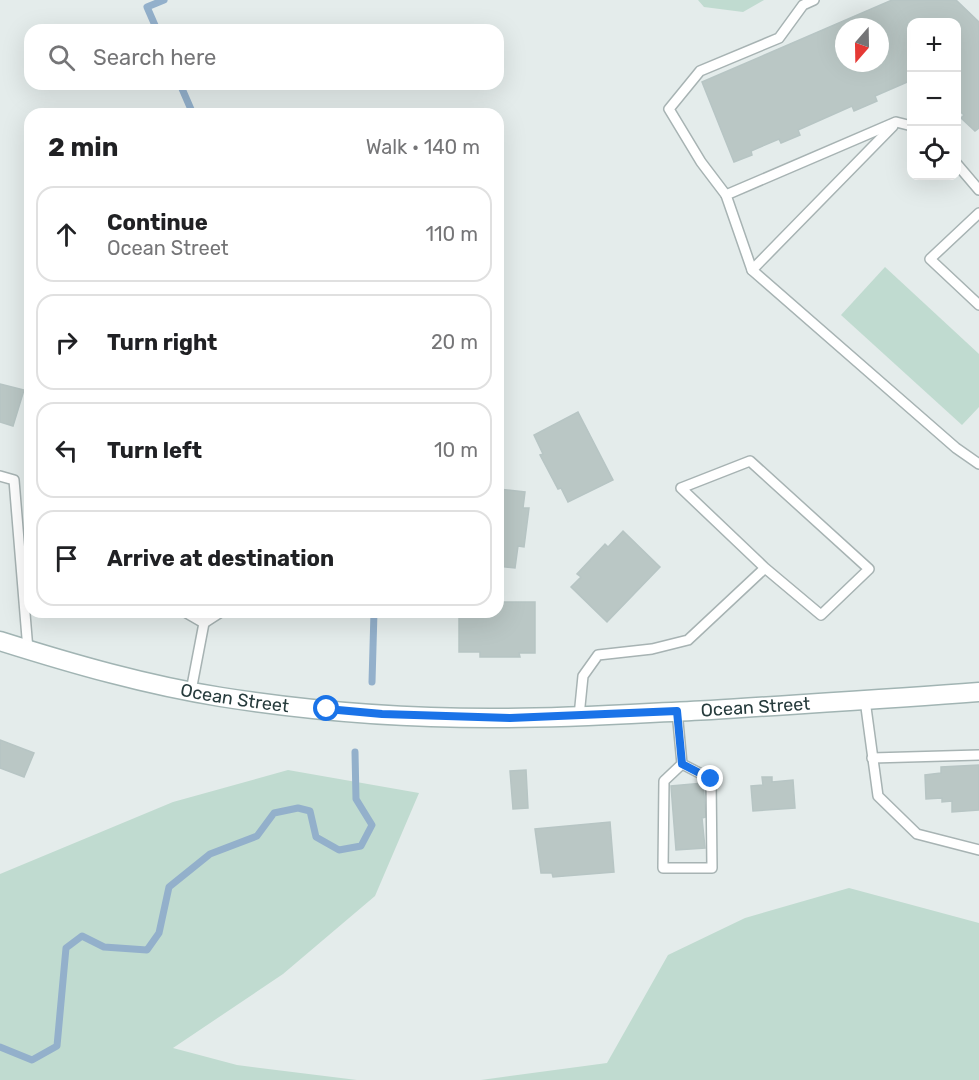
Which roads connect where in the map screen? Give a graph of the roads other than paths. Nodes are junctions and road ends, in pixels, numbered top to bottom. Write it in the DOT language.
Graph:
graph roads {
  1 [pos="814,0"];
  2 [pos="896,122"];
  3 [pos="907,125"];
  4 [pos="961,168"];
  5 [pos="979,190"];
  6 [pos="726,195"];
  7 [pos="979,213"];
  8 [pos="752,270"];
  9 [pos="979,305"];
  10 [pos="979,464"];
  11 [pos="0,476"];
  12 [pos="765,568"];
  13 [pos="24,601"];
  14 [pos="25,618"];
  15 [pos="195,618"];
  16 [pos="212,618"];
  17 [pos="204,623"];
  18 [pos="0,641"];
  19 [pos="28,650"];
  20 [pos="191,691"];
  21 [pos="979,692"];
  22 [pos="865,700"];
  23 [pos="677,711"];
  24 [pos="579,716"];
  25 [pos="979,755"];
  26 [pos="873,758"];
  27 [pos="682,764"];
  28 [pos="979,850"];
  1 -- 6 [label="lane"];
  2 -- 3 [label="lane"];
  2 -- 6 [label="lane"];
  2 -- 8 [label="lane"];
  4 -- 5 [label="lane"];
  6 -- 8 [label="lane"];
  7 -- 9 [label="lane"];
  8 -- 10 [label="lane"];
  11 -- 13 [label="lane"];
  12 -- 12 [label="lane"];
  12 -- 24 [label="lane"];
  14 -- 19 [label="lane"];
  15 -- 17 [label="lane"];
  16 -- 17 [label="lane"];
  17 -- 20 [label="lane"];
  18 -- 19 [label="main road, Ocean Street"];
  19 -- 20 [label="main road, Ocean Street"];
  20 -- 24 [label="main road, Ocean Street"];
  21 -- 22 [label="main road, Ocean Street"];
  22 -- 23 [label="main road, Ocean Street"];
  22 -- 26 [label="lane"];
  23 -- 24 [label="main road, Ocean Street"];
  23 -- 27 [label="lane"];
  25 -- 26 [label="lane"];
  26 -- 28 [label="lane"];
  27 -- 27 [label="lane"];
}
